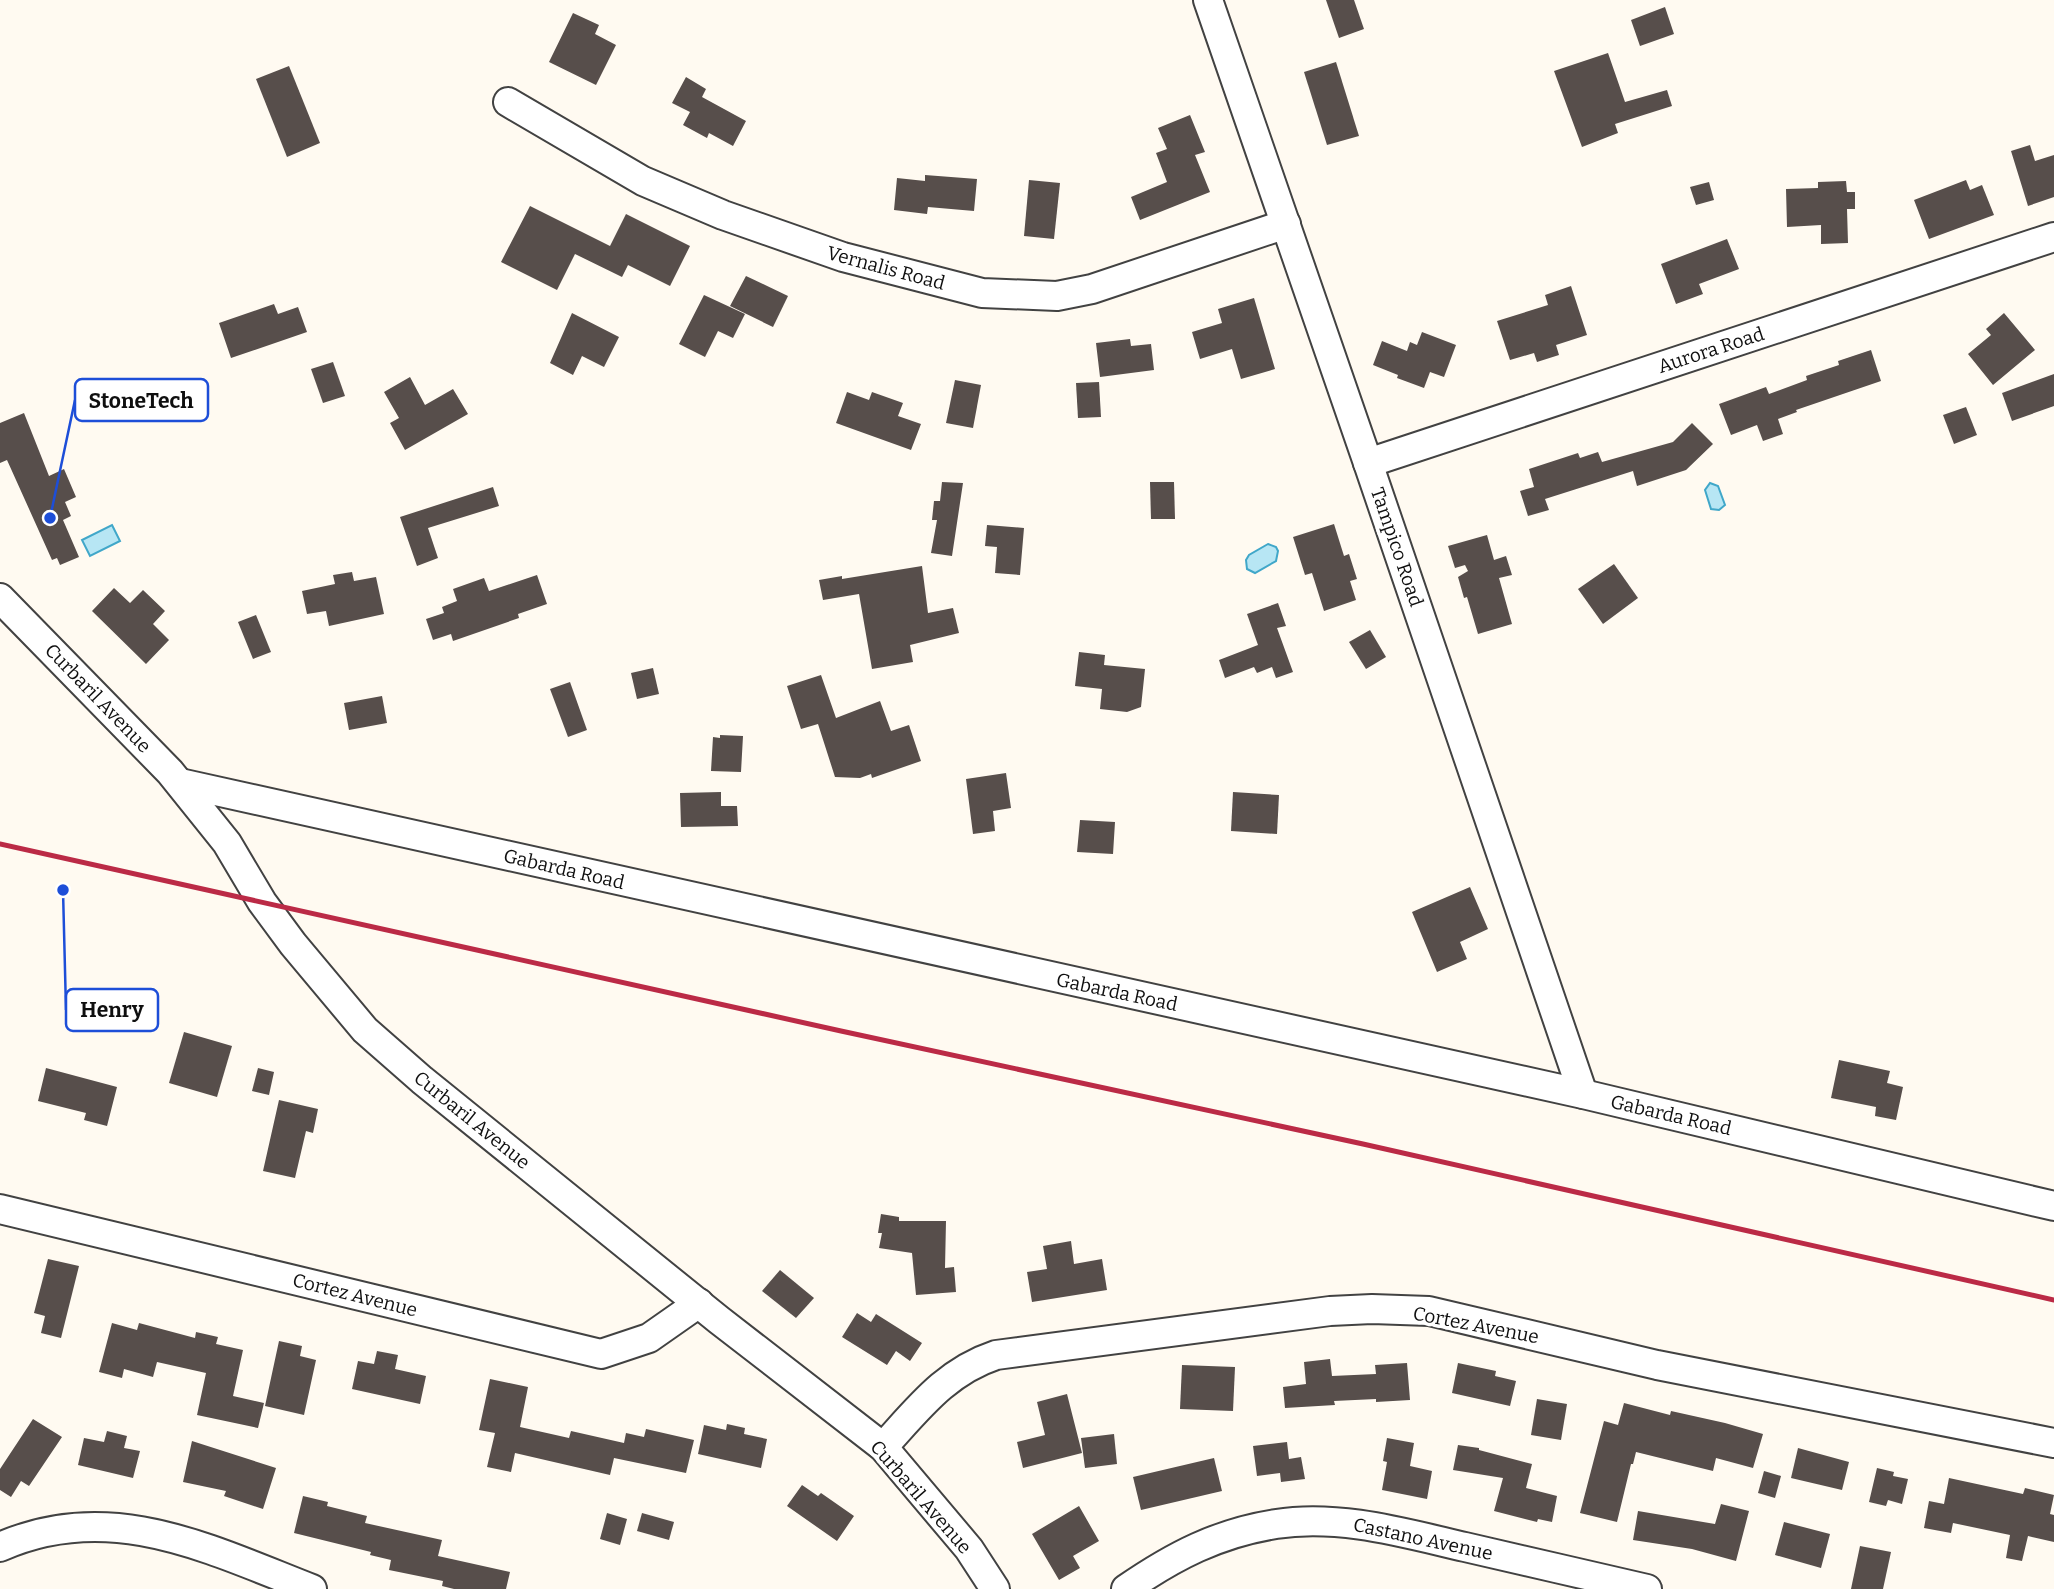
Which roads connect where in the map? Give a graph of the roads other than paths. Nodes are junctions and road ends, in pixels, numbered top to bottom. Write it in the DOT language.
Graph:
graph roads {
  1 [pos="1208,0"];
  2 [pos="508,103"];
  3 [pos="1286,224"];
  4 [pos="2054,237"];
  5 [pos="1368,463"];
  6 [pos="0,598"];
  7 [pos="180,783"];
  8 [pos="1583,1094"];
  9 [pos="2054,1206"];
  10 [pos="4,1218"];
  11 [pos="699,1303"];
  12 [pos="2054,1443"];
  13 [pos="883,1447"];
  14 [pos="0,1547"];
  15 [pos="312,1589"];
  16 [pos="995,1589"];
  17 [pos="1126,1589"];
  18 [pos="1647,1589"];
  1 -- 3 [label="street, Tampico Road"];
  2 -- 3 [label="street, Vernalis Road"];
  3 -- 5 [label="street, Tampico Road"];
  4 -- 5 [label="street, Aurora Road"];
  5 -- 8 [label="street, Tampico Road"];
  6 -- 7 [label="street, Curbaril Avenue"];
  7 -- 8 [label="street, Gabarda Road"];
  7 -- 11 [label="street, Curbaril Avenue"];
  8 -- 9 [label="street, Gabarda Road"];
  10 -- 11 [label="street, Cortez Avenue"];
  11 -- 13 [label="street, Curbaril Avenue"];
  12 -- 13 [label="street, Cortez Avenue"];
  13 -- 16 [label="street, Curbaril Avenue"];
  14 -- 15 [label="street"];
  17 -- 18 [label="street, Castano Avenue"];
}
